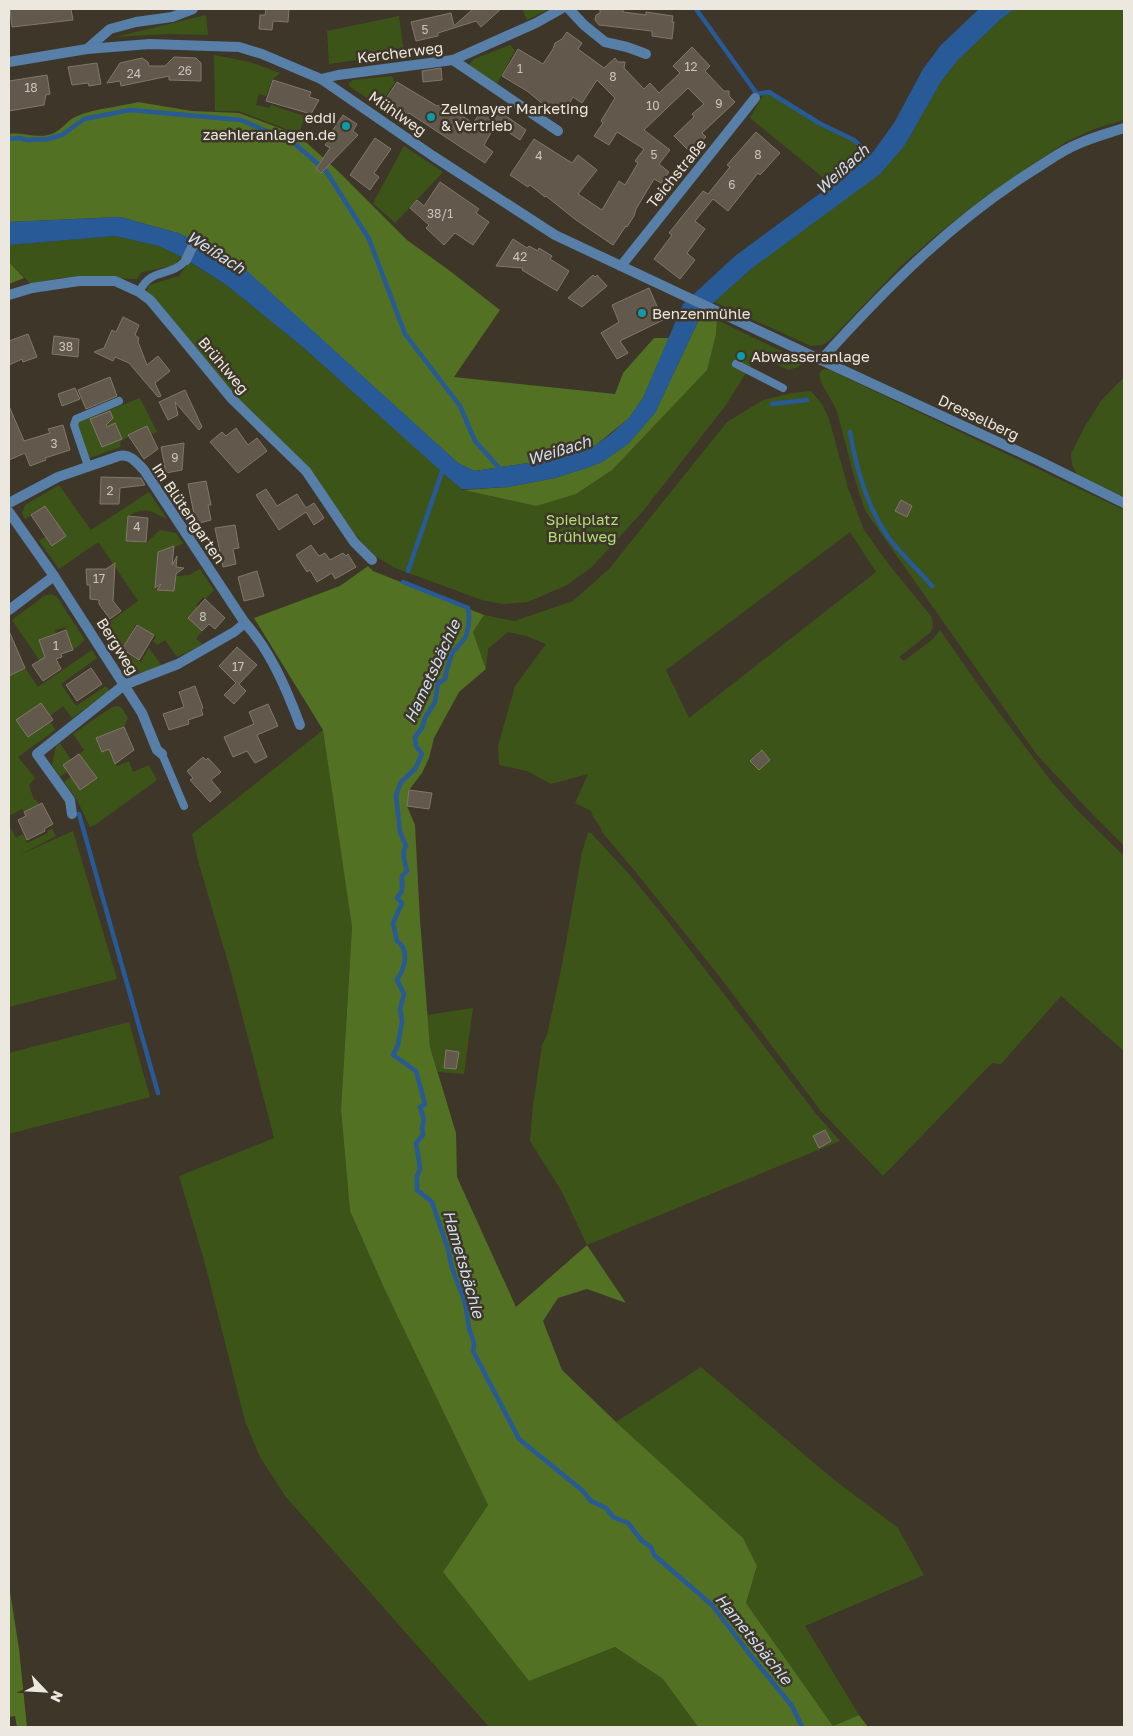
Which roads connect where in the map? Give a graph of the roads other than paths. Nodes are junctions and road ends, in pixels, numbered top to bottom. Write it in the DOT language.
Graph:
graph roads {
  1 [pos="192,9"];
  2 [pos="561,9"];
  3 [pos="570,9"];
  4 [pos="87,49"];
  5 [pos="646,54"];
  6 [pos="453,60"];
  7 [pos="9,62"];
  8 [pos="322,79"];
  9 [pos="755,98"];
  10 [pos="1124,128"];
  11 [pos="558,131"];
  12 [pos="196,239"];
  13 [pos="186,260"];
  14 [pos="621,266"];
  15 [pos="139,292"];
  16 [pos="9,295"];
  17 [pos="821,360"];
  18 [pos="736,364"];
  19 [pos="783,388"];
  20 [pos="119,401"];
  21 [pos="88,466"];
  22 [pos="9,503"];
  23 [pos="1124,504"];
  24 [pos="9,512"];
  25 [pos="372,560"];
  26 [pos="54,576"];
  27 [pos="9,610"];
  28 [pos="245,623"];
  29 [pos="124,685"];
  30 [pos="300,724"];
  31 [pos="162,754"];
  32 [pos="184,806"];
  33 [pos="72,814"];
  1 -- 4 [label="street"];
  2 -- 6 [label="street, Kercherweg"];
  3 -- 5 [label="street"];
  4 -- 7 [label="street, Mühlweg"];
  4 -- 8 [label="street, Mühlweg"];
  6 -- 8 [label="street, Kercherweg"];
  6 -- 11 [label="street"];
  8 -- 14 [label="street, Mühlweg"];
  9 -- 14 [label="street, Teichstraße"];
  10 -- 17 [label="street"];
  12 -- 13 [label="street"];
  13 -- 15 [label="lane"];
  14 -- 17 [label="street, Mühlweg"];
  15 -- 16 [label="street, Brühlweg"];
  15 -- 25 [label="street, Brühlweg"];
  17 -- 23 [label="street, Dresselberg"];
  18 -- 19 [label="lane"];
  20 -- 21 [label="lane"];
  21 -- 22 [label="street, Im Blütengarten"];
  21 -- 28 [label="street, Im Blütengarten"];
  24 -- 26 [label="street, Bergweg"];
  26 -- 27 [label="street"];
  26 -- 29 [label="street, Bergweg"];
  28 -- 29 [label="street"];
  28 -- 30 [label="street, Im Blütengarten"];
  29 -- 31 [label="street, Bergweg"];
  29 -- 33 [label="street"];
  31 -- 32 [label="lane, Bergweg"];
}
